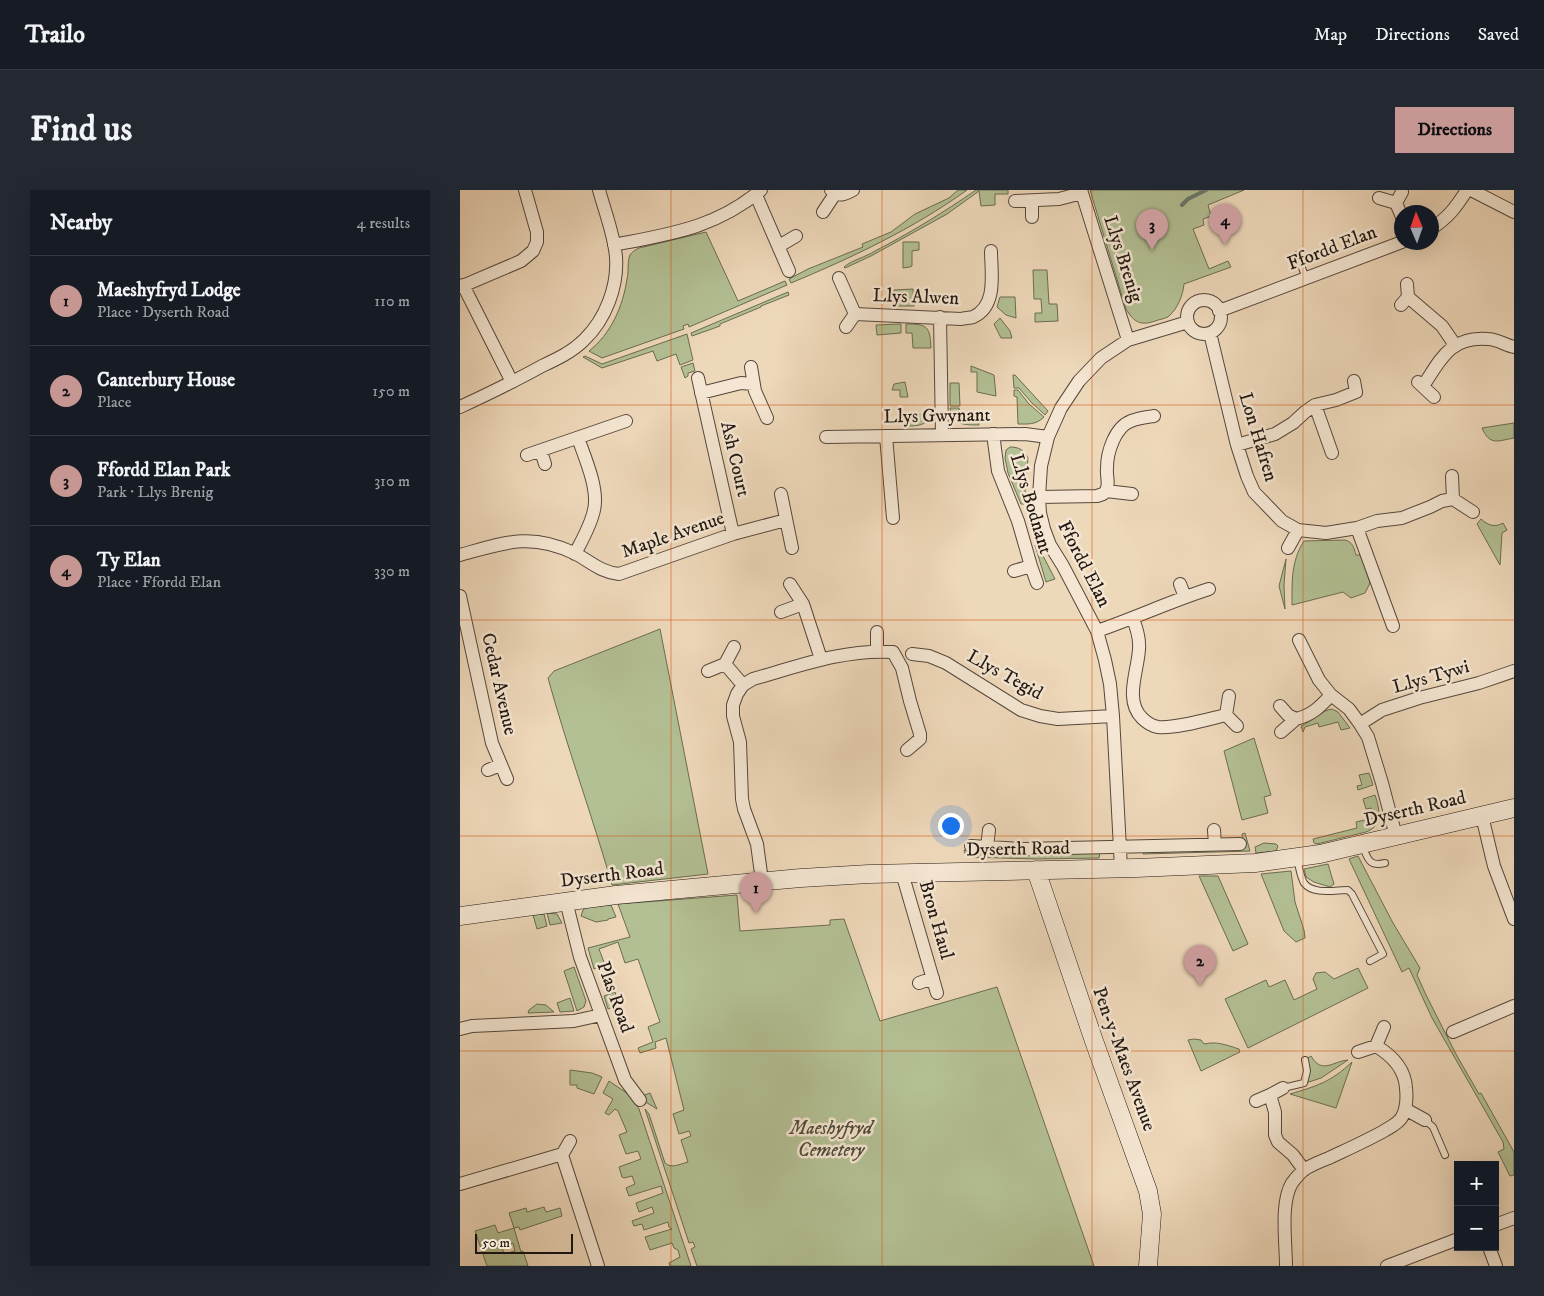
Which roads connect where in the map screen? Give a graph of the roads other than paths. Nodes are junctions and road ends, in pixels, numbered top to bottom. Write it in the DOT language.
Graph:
graph roads {
  1 [pos="525,190"];
  2 [pos="599,190"];
  3 [pos="853,190"];
  4 [pos="1466,190"];
  5 [pos="1471,190"];
  6 [pos="1081,191"];
  7 [pos="759,192"];
  8 [pos="833,192"];
  9 [pos="1379,198"];
  10 [pos="1015,201"];
  11 [pos="1032,201"];
  12 [pos="1400,205"];
  13 [pos="824,212"];
  14 [pos="1514,212"];
  15 [pos="1032,217"];
  16 [pos="1439,224"];
  17 [pos="796,236"];
  18 [pos="614,244"];
  19 [pos="1394,245"];
  20 [pos="779,246"];
  21 [pos="991,251"];
  22 [pos="1297,255"];
  23 [pos="977,268"];
  24 [pos="991,268"];
  25 [pos="789,271"];
  26 [pos="839,278"];
  27 [pos="1306,278"];
  28 [pos="462,286"];
  29 [pos="1405,295"];
  30 [pos="1219,311"];
  31 [pos="855,314"];
  32 [pos="940,317"];
  33 [pos="1188,322"];
  34 [pos="846,327"];
  35 [pos="1210,333"];
  36 [pos="1128,340"];
  37 [pos="1455,345"];
  38 [pos="1514,347"];
  39 [pos="751,367"];
  40 [pos="698,378"];
  41 [pos="1354,381"];
  42 [pos="512,382"];
  43 [pos="753,384"];
  44 [pos="701,393"];
  45 [pos="1434,397"];
  46 [pos="1315,405"];
  47 [pos="460,407"];
  48 [pos="1154,416"];
  49 [pos="767,418"];
  50 [pos="626,421"];
  51 [pos="993,434"];
  52 [pos="942,435"];
  53 [pos="886,436"];
  54 [pos="826,437"];
  55 [pos="1048,437"];
  56 [pos="578,438"];
  57 [pos="1237,445"];
  58 [pos="541,451"];
  59 [pos="1332,453"];
  60 [pos="527,455"];
  61 [pos="545,464"];
  62 [pos="1452,476"];
  63 [pos="1106,492"];
  64 [pos="781,494"];
  65 [pos="1132,494"];
  66 [pos="1039,497"];
  67 [pos="1453,499"];
  68 [pos="1473,512"];
  69 [pos="893,518"];
  70 [pos="786,520"];
  71 [pos="1357,528"];
  72 [pos="1298,530"];
  73 [pos="733,534"];
  74 [pos="792,548"];
  75 [pos="1288,548"];
  76 [pos="575,554"];
  77 [pos="460,555"];
  78 [pos="1031,566"];
  79 [pos="1014,571"];
  80 [pos="1038,583"];
  81 [pos="790,584"];
  82 [pos="1180,584"];
  83 [pos="1209,589"];
  84 [pos="460,596"];
  85 [pos="1185,597"];
  86 [pos="802,604"];
  87 [pos="781,612"];
  88 [pos="1133,619"];
  89 [pos="1394,626"];
  90 [pos="1098,631"];
  91 [pos="876,632"];
  92 [pos="1299,640"];
  93 [pos="734,647"];
  94 [pos="877,651"];
  95 [pos="952,651"];
  96 [pos="912,654"];
  97 [pos="821,659"];
  98 [pos="946,663"];
  99 [pos="724,664"];
  100 [pos="1514,671"];
  101 [pos="708,672"];
  102 [pos="743,685"];
  103 [pos="1331,695"];
  104 [pos="1229,696"];
  105 [pos="1280,706"];
  106 [pos="1226,715"];
  107 [pos="1113,716"];
  108 [pos="1296,719"];
  109 [pos="1360,724"];
  110 [pos="1237,726"];
  111 [pos="1281,732"];
  112 [pos="907,750"];
  113 [pos="502,765"];
  114 [pos="488,770"];
  115 [pos="507,779"];
  116 [pos="1514,808"];
  117 [pos="1482,816"];
  118 [pos="989,830"];
  119 [pos="1214,830"];
  120 [pos="1396,836"];
  121 [pos="1240,844"];
  122 [pos="1361,844"];
  123 [pos="1215,845"];
  124 [pos="971,846"];
  125 [pos="987,847"];
  126 [pos="1120,848"];
  127 [pos="1297,858"];
  128 [pos="1385,863"];
  129 [pos="1122,868"];
  130 [pos="1036,870"];
  131 [pos="902,873"];
  132 [pos="762,882"];
  133 [pos="566,901"];
  134 [pos="460,916"];
  135 [pos="1514,919"];
  136 [pos="1370,962"];
  137 [pos="933,978"];
  138 [pos="919,983"];
  139 [pos="937,993"];
  140 [pos="1514,1006"];
  141 [pos="601,1015"];
  142 [pos="1384,1027"];
  143 [pos="460,1029"];
  144 [pos="1453,1032"];
  145 [pos="1376,1046"];
  146 [pos="1358,1052"];
  147 [pos="1305,1060"];
  148 [pos="1283,1088"];
  149 [pos="1270,1095"];
  150 [pos="640,1100"];
  151 [pos="1256,1101"];
  152 [pos="1405,1109"];
  153 [pos="1425,1120"];
  154 [pos="570,1141"];
  155 [pos="562,1155"];
  156 [pos="1445,1155"];
  157 [pos="1304,1170"];
  158 [pos="460,1184"];
  159 [pos="1514,1218"];
  160 [pos="1499,1224"];
  161 [pos="1454,1241"];
  162 [pos="1490,1251"];
  163 [pos="598,1266"];
  164 [pos="1148,1266"];
  165 [pos="1286,1266"];
  166 [pos="1387,1266"];
  167 [pos="1496,1266"];
  1 -- 28 [label="street"];
  2 -- 18 [label="street"];
  3 -- 8 [label="street"];
  4 -- 16 [label="street"];
  5 -- 14 [label="street"];
  6 -- 11 [label="street"];
  6 -- 36 [label="street, Llys Brenig"];
  7 -- 18 [label="street"];
  7 -- 20 [label="street"];
  8 -- 13 [label="street"];
  9 -- 12 [label="street"];
  10 -- 11 [label="street"];
  11 -- 15 [label="street"];
  17 -- 20 [label="street"];
  18 -- 42 [label="street"];
  19 -- 27 [label="street, Ffordd Elan"];
  20 -- 25 [label="street"];
  21 -- 24 [label="street, Llys Alwen"];
  22 -- 27 [label="lane"];
  23 -- 24 [label="street"];
  24 -- 32 [label="street, Llys Alwen"];
  26 -- 31 [label="street, Llys Alwen"];
  27 -- 30 [label="street, Ffordd Elan"];
  28 -- 42 [label="street"];
  29 -- 37 [label="street"];
  30 -- 33 [label="street"];
  30 -- 35 [label="street"];
  31 -- 32 [label="street, Llys Alwen"];
  31 -- 34 [label="street"];
  32 -- 52 [label="street"];
  33 -- 35 [label="street"];
  33 -- 36 [label="street, Ffordd Elan"];
  35 -- 57 [label="street, Lon Hafren"];
  36 -- 55 [label="street, Ffordd Elan"];
  37 -- 38 [label="street"];
  37 -- 45 [label="street"];
  39 -- 43 [label="street, Ash Court"];
  40 -- 44 [label="street, Ash Court"];
  41 -- 46 [label="street"];
  42 -- 47 [label="street"];
  43 -- 44 [label="street"];
  43 -- 49 [label="street, Ash Court"];
  44 -- 73 [label="street, Ash Court"];
  46 -- 57 [label="street"];
  46 -- 59 [label="street"];
  48 -- 63 [label="street"];
  50 -- 56 [label="street"];
  51 -- 52 [label="street, Llys Gwynant"];
  51 -- 55 [label="street, Llys Gwynant"];
  51 -- 78 [label="street, Llys Bodnant"];
  52 -- 53 [label="street, Llys Gwynant"];
  53 -- 54 [label="street, Llys Gwynant"];
  53 -- 69 [label="street"];
  55 -- 66 [label="street, Ffordd Elan"];
  56 -- 58 [label="street"];
  56 -- 76 [label="street"];
  57 -- 72 [label="street, Lon Hafren"];
  58 -- 60 [label="street"];
  58 -- 61 [label="street"];
  62 -- 67 [label="street"];
  63 -- 65 [label="street"];
  63 -- 66 [label="street"];
  64 -- 70 [label="street"];
  66 -- 90 [label="street, Ffordd Elan"];
  67 -- 68 [label="street"];
  67 -- 71 [label="street, Lon Hafren"];
  70 -- 73 [label="street, Maple Avenue"];
  70 -- 74 [label="street"];
  71 -- 72 [label="street, Lon Hafren"];
  71 -- 89 [label="street"];
  72 -- 75 [label="street"];
  73 -- 76 [label="street, Maple Avenue"];
  76 -- 77 [label="street, Maple Avenue"];
  78 -- 79 [label="street"];
  78 -- 80 [label="street, Llys Bodnant"];
  81 -- 86 [label="street"];
  82 -- 85 [label="street"];
  83 -- 85 [label="street"];
  84 -- 113 [label="street, Cedar Avenue"];
  85 -- 88 [label="street"];
  86 -- 87 [label="street"];
  86 -- 97 [label="street"];
  88 -- 90 [label="street"];
  88 -- 106 [label="street"];
  90 -- 107 [label="street, Ffordd Elan"];
  91 -- 94 [label="street"];
  92 -- 103 [label="street"];
  93 -- 99 [label="street"];
  94 -- 97 [label="street"];
  94 -- 112 [label="street"];
  95 -- 98 [label="street"];
  96 -- 98 [label="street, Llys Tegid"];
  97 -- 102 [label="street"];
  98 -- 107 [label="street, Llys Tegid"];
  99 -- 101 [label="street"];
  99 -- 102 [label="street"];
  100 -- 109 [label="street, Llys Tywi"];
  102 -- 132 [label="street"];
  103 -- 108 [label="street"];
  103 -- 109 [label="street"];
  104 -- 106 [label="street"];
  105 -- 108 [label="street"];
  106 -- 110 [label="street"];
  107 -- 126 [label="street, Ffordd Elan"];
  108 -- 111 [label="street"];
  109 -- 120 [label="street"];
  113 -- 114 [label="street"];
  113 -- 115 [label="street, Cedar Avenue"];
  116 -- 117 [label="main road, Dyserth Road"];
  117 -- 120 [label="main road, Dyserth Road"];
  117 -- 135 [label="street"];
  118 -- 125 [label="street"];
  119 -- 123 [label="street"];
  120 -- 122 [label="main road, Dyserth Road"];
  121 -- 123 [label="street"];
  122 -- 127 [label="main road, Dyserth Road"];
  122 -- 128 [label="lane"];
  123 -- 126 [label="street"];
  124 -- 125 [label="street"];
  125 -- 126 [label="street"];
  126 -- 129 [label="street, Ffordd Elan"];
  127 -- 129 [label="main road, Dyserth Road"];
  127 -- 136 [label="lane"];
  129 -- 130 [label="main road, Dyserth Road"];
  130 -- 131 [label="main road, Dyserth Road"];
  130 -- 164 [label="main road, Pen-y-Maes Avenue"];
  131 -- 132 [label="main road, Dyserth Road"];
  131 -- 137 [label="street, Bron Haul"];
  132 -- 133 [label="main road, Dyserth Road"];
  133 -- 134 [label="main road, Dyserth Road"];
  133 -- 141 [label="street, Plas Road"];
  137 -- 138 [label="street, Bron Haul"];
  137 -- 139 [label="street, Bron Haul"];
  140 -- 144 [label="street"];
  141 -- 143 [label="street"];
  141 -- 150 [label="street, Plas Road"];
  142 -- 145 [label="street"];
  145 -- 146 [label="street"];
  145 -- 152 [label="street"];
  147 -- 148 [label="lane"];
  148 -- 149 [label="street"];
  149 -- 151 [label="street"];
  149 -- 157 [label="street"];
  152 -- 153 [label="street"];
  152 -- 157 [label="street"];
  153 -- 156 [label="lane"];
  154 -- 155 [label="street"];
  155 -- 158 [label="street"];
  155 -- 163 [label="street"];
  157 -- 165 [label="street"];
  159 -- 160 [label="street"];
  161 -- 166 [label="street"];
  162 -- 167 [label="street"];
}
